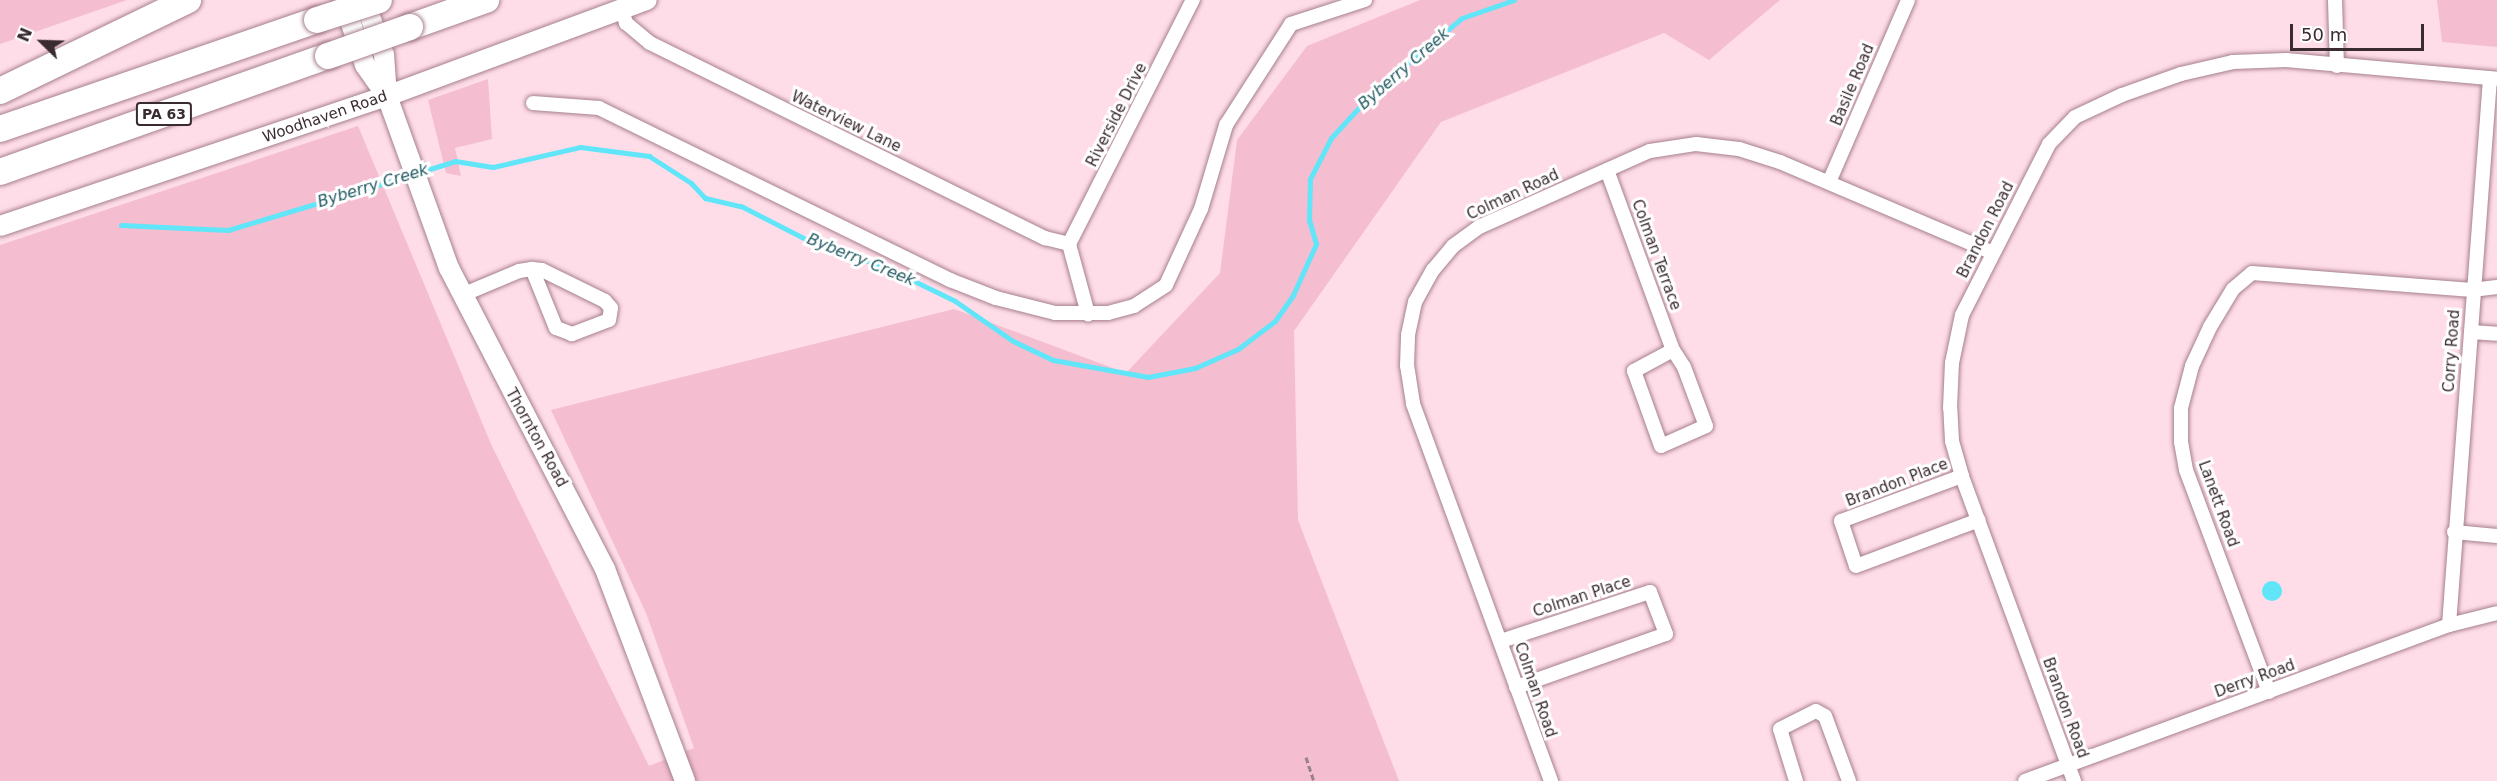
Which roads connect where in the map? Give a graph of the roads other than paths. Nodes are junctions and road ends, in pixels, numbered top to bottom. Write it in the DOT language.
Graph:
graph roads {
  1 [pos="188,0"];
  2 [pos="343,0"];
  3 [pos="364,0"];
  4 [pos="379,0"];
  5 [pos="486,0"];
  6 [pos="647,0"];
  7 [pos="1193,0"];
  8 [pos="1365,0"];
  9 [pos="1908,0"];
  10 [pos="2336,0"];
  11 [pos="622,10"];
  12 [pos="2337,66"];
  13 [pos="2493,79"];
  14 [pos="0,90"];
  15 [pos="387,96"];
  16 [pos="533,102"];
  17 [pos="0,129"];
  18 [pos="1607,170"];
  19 [pos="0,172"];
  20 [pos="1829,182"];
  21 [pos="0,226"];
  22 [pos="1069,244"];
  23 [pos="1991,252"];
  24 [pos="532,269"];
  25 [pos="2497,287"];
  26 [pos="2472,290"];
  27 [pos="462,295"];
  28 [pos="1088,314"];
  29 [pos="2471,332"];
  30 [pos="2497,334"];
  31 [pos="1673,350"];
  32 [pos="1962,476"];
  33 [pos="1978,520"];
  34 [pos="2454,532"];
  35 [pos="2497,536"];
  36 [pos="2497,613"];
  37 [pos="2450,625"];
  38 [pos="1501,641"];
  39 [pos="1516,687"];
  40 [pos="2269,692"];
  41 [pos="2068,766"];
  42 [pos="685,781"];
  43 [pos="1551,781"];
  44 [pos="1797,781"];
  45 [pos="1849,781"];
  46 [pos="2025,781"];
  47 [pos="2074,781"];
  1 -- 14 [label="highway"];
  2 -- 15 [label="street, Thornton Road"];
  3 -- 15 [label="street, Thornton Road"];
  4 -- 17 [label="highway, PA 63, bridge"];
  5 -- 19 [label="highway, PA 63, bridge"];
  6 -- 11 [label="street, Woodhaven Road"];
  7 -- 22 [label="street, Riverside Drive"];
  8 -- 28 [label="street"];
  9 -- 20 [label="street, Basile Road"];
  10 -- 12 [label="street"];
  11 -- 15 [label="street, Woodhaven Road"];
  11 -- 22 [label="street, Waterview Lane"];
  12 -- 13 [label="street, Brandon Road"];
  12 -- 23 [label="street, Brandon Road"];
  13 -- 26 [label="street, Corry Road"];
  15 -- 21 [label="street, Woodhaven Road"];
  15 -- 27 [label="street, Thornton Road"];
  16 -- 28 [label="street"];
  18 -- 20 [label="street, Colman Road"];
  18 -- 31 [label="street, Colman Terrace"];
  18 -- 38 [label="street, Colman Road"];
  20 -- 23 [label="street, Colman Road"];
  22 -- 28 [label="street"];
  23 -- 32 [label="street, Brandon Road"];
  24 -- 24 [label="street"];
  24 -- 27 [label="street"];
  25 -- 26 [label="street, Lanett Road"];
  26 -- 29 [label="street, Corry Road"];
  26 -- 40 [label="street, Lanett Road"];
  27 -- 42 [label="street, Thornton Road"];
  29 -- 30 [label="street"];
  29 -- 34 [label="street, Corry Road"];
  31 -- 31 [label="street, Colman Terrace"];
  32 -- 33 [label="street, Brandon Road"];
  32 -- 33 [label="street, Brandon Place"];
  33 -- 41 [label="street, Brandon Road"];
  34 -- 35 [label="street"];
  34 -- 37 [label="street, Corry Road"];
  36 -- 37 [label="street, Derry Road"];
  37 -- 40 [label="street, Derry Road"];
  38 -- 39 [label="street, Colman Road"];
  38 -- 39 [label="street, Colman Place"];
  39 -- 43 [label="street, Colman Road"];
  40 -- 41 [label="street, Derry Road"];
  41 -- 46 [label="street, Derry Road"];
  41 -- 47 [label="street, Brandon Road"];
  44 -- 45 [label="street"];
}
